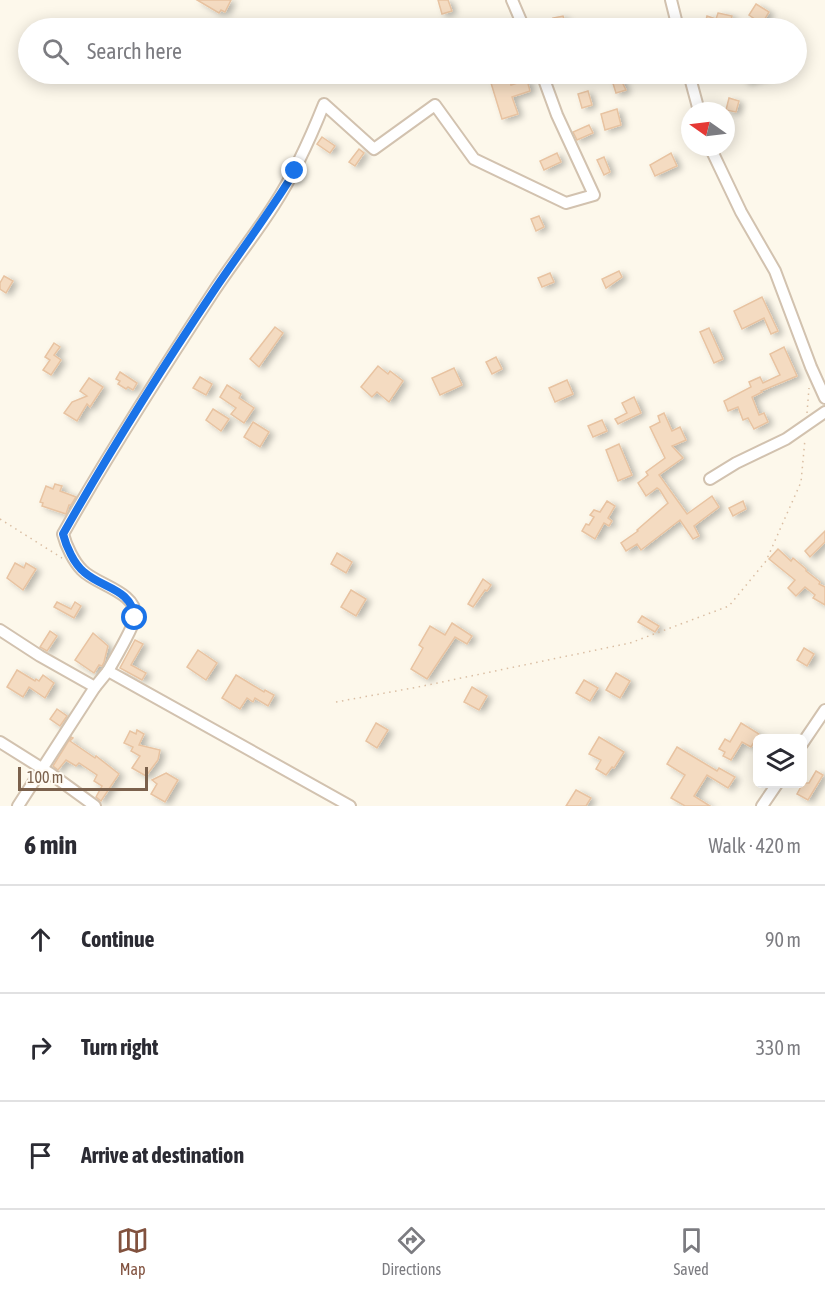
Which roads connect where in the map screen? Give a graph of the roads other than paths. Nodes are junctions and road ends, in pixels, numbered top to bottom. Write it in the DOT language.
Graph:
graph roads {
  1 [pos="512,0"];
  2 [pos="671,0"];
  3 [pos="520,18"];
  4 [pos="676,18"];
  5 [pos="546,84"];
  6 [pos="692,84"];
  7 [pos="697,102"];
  8 [pos="714,156"];
  9 [pos="825,398"];
  10 [pos="825,412"];
  11 [pos="710,479"];
  12 [pos="0,630"];
  13 [pos="108,671"];
  14 [pos="95,687"];
  15 [pos="825,710"];
  16 [pos="807,737"];
  17 [pos="0,742"];
  18 [pos="43,769"];
  19 [pos="774,788"];
  20 [pos="81,802"];
  21 [pos="18,806"];
  22 [pos="95,806"];
  23 [pos="350,806"];
  24 [pos="762,806"];
  1 -- 3 [label="street"];
  2 -- 4 [label="street"];
  5 -- 13 [label="street"];
  6 -- 7 [label="street"];
  8 -- 9 [label="street"];
  10 -- 11 [label="street"];
  12 -- 14 [label="street"];
  13 -- 14 [label="street"];
  13 -- 23 [label="street"];
  14 -- 18 [label="street"];
  15 -- 16 [label="street"];
  17 -- 18 [label="street"];
  18 -- 20 [label="street"];
  18 -- 21 [label="street"];
  19 -- 24 [label="street"];
  20 -- 22 [label="street"];
}
